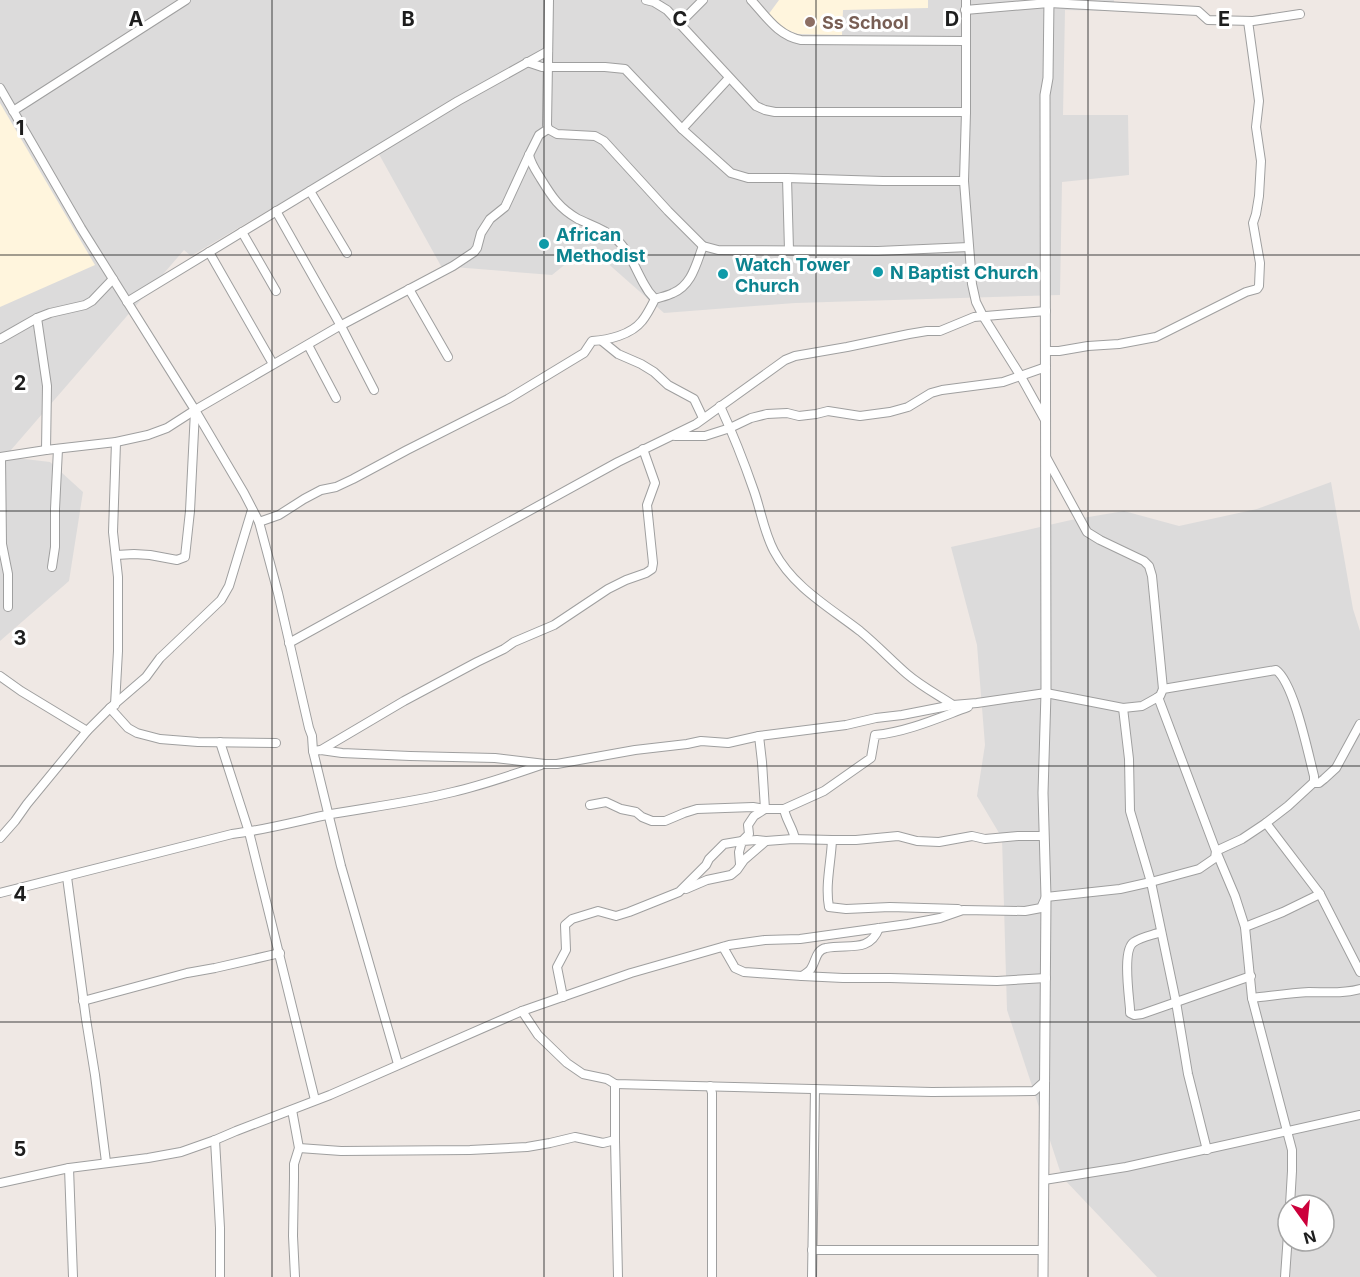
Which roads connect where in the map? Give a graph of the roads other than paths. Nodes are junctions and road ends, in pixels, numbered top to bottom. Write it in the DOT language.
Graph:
graph roads {
  1 [pos="186,0"];
  2 [pos="549,0"];
  3 [pos="646,0"];
  4 [pos="703,0"];
  5 [pos="751,0"];
  6 [pos="966,0"];
  7 [pos="1049,2"];
  8 [pos="965,10"];
  9 [pos="1300,14"];
  10 [pos="1248,21"];
  11 [pos="680,22"];
  12 [pos="965,41"];
  13 [pos="548,51"];
  14 [pos="527,62"];
  15 [pos="548,67"];
  16 [pos="729,78"];
  17 [pos="0,88"];
  18 [pos="13,111"];
  19 [pos="966,112"];
  20 [pos="548,129"];
  21 [pos="682,129"];
  22 [pos="529,155"];
  23 [pos="787,178"];
  24 [pos="964,181"];
  25 [pos="310,191"];
  26 [pos="276,211"];
  27 [pos="242,232"];
  28 [pos="703,246"];
  29 [pos="969,246"];
  30 [pos="789,250"];
  31 [pos="209,252"];
  32 [pos="347,253"];
  33 [pos="113,279"];
  34 [pos="409,289"];
  35 [pos="276,291"];
  36 [pos="655,299"];
  37 [pos="127,302"];
  38 [pos="1046,311"];
  39 [pos="983,316"];
  40 [pos="37,318"];
  41 [pos="341,326"];
  42 [pos="0,339"];
  43 [pos="602,340"];
  44 [pos="308,345"];
  45 [pos="1046,351"];
  46 [pos="448,357"];
  47 [pos="273,364"];
  48 [pos="1046,367"];
  49 [pos="1020,375"];
  50 [pos="374,390"];
  51 [pos="336,398"];
  52 [pos="720,406"];
  53 [pos="195,410"];
  54 [pos="704,418"];
  55 [pos="1046,422"];
  56 [pos="730,428"];
  57 [pos="672,436"];
  58 [pos="116,442"];
  59 [pos="58,449"];
  60 [pos="643,449"];
  61 [pos="46,450"];
  62 [pos="1,457"];
  63 [pos="1046,457"];
  64 [pos="252,510"];
  65 [pos="259,522"];
  66 [pos="116,555"];
  67 [pos="52,567"];
  68 [pos="8,607"];
  69 [pos="289,643"];
  70 [pos="0,676"];
  71 [pos="1163,689"];
  72 [pos="1046,693"];
  73 [pos="1158,697"];
  74 [pos="977,703"];
  75 [pos="953,705"];
  76 [pos="113,707"];
  77 [pos="1122,708"];
  78 [pos="1360,724"];
  79 [pos="87,731"];
  80 [pos="759,736"];
  81 [pos="220,742"];
  82 [pos="276,743"];
  83 [pos="317,750"];
  84 [pos="545,764"];
  85 [pos="1313,783"];
  86 [pos="590,805"];
  87 [pos="765,809"];
  88 [pos="784,809"];
  89 [pos="329,815"];
  90 [pos="1266,823"];
  91 [pos="249,832"];
  92 [pos="1044,836"];
  93 [pos="0,838"];
  94 [pos="795,839"];
  95 [pos="832,840"];
  96 [pos="742,841"];
  97 [pos="766,841"];
  98 [pos="1216,851"];
  99 [pos="740,864"];
  100 [pos="67,877"];
  101 [pos="1151,882"];
  102 [pos="679,892"];
  103 [pos="0,893"];
  104 [pos="1320,894"];
  105 [pos="1046,897"];
  106 [pos="963,910"];
  107 [pos="1245,927"];
  108 [pos="879,928"];
  109 [pos="1161,932"];
  110 [pos="723,947"];
  111 [pos="280,953"];
  112 [pos="1360,972"];
  113 [pos="802,976"];
  114 [pos="1251,976"];
  115 [pos="1046,978"];
  116 [pos="1360,989"];
  117 [pos="563,997"];
  118 [pos="1252,998"];
  119 [pos="83,1001"];
  120 [pos="1176,1002"];
  121 [pos="522,1011"];
  122 [pos="398,1064"];
  123 [pos="1045,1081"];
  124 [pos="615,1084"];
  125 [pos="710,1086"];
  126 [pos="815,1089"];
  127 [pos="315,1100"];
  128 [pos="292,1110"];
  129 [pos="1360,1115"];
  130 [pos="1287,1131"];
  131 [pos="215,1140"];
  132 [pos="615,1140"];
  133 [pos="298,1148"];
  134 [pos="1207,1149"];
  135 [pos="106,1162"];
  136 [pos="69,1168"];
  137 [pos="1044,1180"];
  138 [pos="0,1183"];
  139 [pos="1291,1193"];
  140 [pos="812,1250"];
  141 [pos="1043,1250"];
  142 [pos="1287,1253"];
  143 [pos="73,1277"];
  144 [pos="220,1277"];
  145 [pos="295,1277"];
  146 [pos="618,1277"];
  147 [pos="712,1277"];
  148 [pos="812,1277"];
  149 [pos="1043,1277"];
  150 [pos="1286,1277"];
  1 -- 18 [label="street"];
  2 -- 13 [label="street"];
  3 -- 11 [label="street"];
  4 -- 11 [label="street"];
  5 -- 12 [label="street"];
  6 -- 8 [label="street"];
  7 -- 8 [label="street"];
  7 -- 10 [label="street"];
  7 -- 38 [label="street"];
  8 -- 12 [label="street"];
  9 -- 10 [label="street"];
  10 -- 45 [label="street"];
  11 -- 16 [label="street"];
  12 -- 19 [label="street"];
  13 -- 14 [label="street"];
  13 -- 15 [label="street"];
  14 -- 15 [label="street"];
  14 -- 25 [label="street"];
  15 -- 20 [label="street"];
  15 -- 21 [label="street"];
  16 -- 19 [label="street"];
  16 -- 21 [label="street"];
  17 -- 18 [label="street"];
  18 -- 33 [label="street"];
  19 -- 24 [label="street"];
  20 -- 22 [label="street"];
  20 -- 28 [label="street"];
  21 -- 23 [label="street"];
  22 -- 34 [label="street"];
  22 -- 36 [label="street"];
  23 -- 24 [label="street"];
  23 -- 30 [label="street"];
  24 -- 29 [label="street"];
  25 -- 26 [label="street"];
  25 -- 32 [label="street"];
  26 -- 27 [label="street"];
  26 -- 41 [label="street"];
  27 -- 31 [label="street"];
  27 -- 35 [label="street"];
  28 -- 30 [label="street"];
  28 -- 36 [label="street"];
  29 -- 30 [label="street"];
  29 -- 39 [label="street"];
  31 -- 37 [label="street"];
  31 -- 47 [label="street"];
  33 -- 37 [label="street"];
  33 -- 40 [label="street"];
  34 -- 41 [label="street"];
  34 -- 46 [label="street"];
  36 -- 43 [label="street"];
  37 -- 53 [label="street"];
  38 -- 39 [label="street"];
  38 -- 45 [label="street"];
  39 -- 49 [label="street"];
  39 -- 52 [label="street"];
  40 -- 42 [label="street"];
  40 -- 61 [label="street"];
  41 -- 44 [label="street"];
  41 -- 50 [label="street"];
  43 -- 54 [label="street"];
  43 -- 65 [label="street"];
  44 -- 47 [label="street"];
  44 -- 51 [label="street"];
  45 -- 48 [label="street"];
  47 -- 53 [label="street"];
  48 -- 49 [label="street"];
  48 -- 55 [label="street"];
  49 -- 55 [label="street"];
  49 -- 56 [label="street"];
  52 -- 54 [label="street"];
  52 -- 56 [label="street"];
  53 -- 58 [label="street"];
  53 -- 64 [label="street"];
  53 -- 66 [label="street"];
  54 -- 57 [label="street"];
  55 -- 63 [label="street"];
  56 -- 57 [label="street"];
  56 -- 75 [label="street"];
  57 -- 60 [label="street"];
  58 -- 59 [label="street"];
  58 -- 66 [label="street"];
  59 -- 61 [label="street"];
  59 -- 67 [label="street"];
  60 -- 69 [label="street"];
  60 -- 83 [label="street"];
  61 -- 62 [label="street"];
  62 -- 68 [label="street"];
  63 -- 71 [label="street"];
  63 -- 72 [label="street"];
  64 -- 65 [label="street"];
  64 -- 76 [label="street"];
  65 -- 69 [label="street"];
  66 -- 76 [label="street"];
  69 -- 83 [label="street"];
  70 -- 79 [label="street"];
  71 -- 73 [label="street"];
  71 -- 85 [label="street"];
  72 -- 74 [label="street"];
  72 -- 77 [label="street"];
  72 -- 92 [label="street"];
  73 -- 77 [label="street"];
  73 -- 98 [label="street"];
  74 -- 75 [label="street"];
  74 -- 88 [label="street"];
  75 -- 80 [label="street"];
  76 -- 79 [label="street"];
  76 -- 81 [label="street"];
  77 -- 101 [label="street"];
  78 -- 85 [label="street"];
  79 -- 93 [label="street"];
  80 -- 84 [label="street"];
  80 -- 87 [label="street"];
  81 -- 82 [label="street"];
  81 -- 91 [label="street"];
  83 -- 84 [label="street"];
  83 -- 89 [label="street"];
  84 -- 89 [label="street"];
  85 -- 90 [label="street"];
  86 -- 87 [label="street"];
  87 -- 88 [label="street"];
  87 -- 96 [label="street"];
  88 -- 94 [label="street"];
  89 -- 91 [label="street"];
  89 -- 122 [label="street"];
  90 -- 98 [label="street"];
  90 -- 104 [label="street"];
  91 -- 100 [label="street"];
  91 -- 111 [label="street"];
  92 -- 95 [label="street"];
  92 -- 105 [label="street"];
  94 -- 95 [label="street"];
  94 -- 97 [label="street"];
  95 -- 106 [label="street"];
  96 -- 97 [label="street"];
  96 -- 99 [label="street"];
  96 -- 102 [label="street"];
  97 -- 99 [label="street"];
  98 -- 101 [label="street"];
  98 -- 107 [label="street"];
  99 -- 102 [label="street"];
  100 -- 103 [label="street"];
  100 -- 119 [label="street"];
  101 -- 105 [label="street"];
  101 -- 109 [label="street"];
  102 -- 117 [label="street"];
  104 -- 107 [label="street"];
  104 -- 112 [label="street"];
  105 -- 106 [label="street"];
  105 -- 115 [label="street"];
  106 -- 108 [label="street"];
  107 -- 114 [label="street"];
  108 -- 110 [label="street"];
  108 -- 113 [label="street"];
  109 -- 120 [label="street"];
  109 -- 120 [label="street"];
  110 -- 113 [label="street"];
  110 -- 117 [label="street"];
  111 -- 119 [label="street"];
  111 -- 127 [label="street"];
  113 -- 115 [label="street"];
  114 -- 118 [label="street"];
  114 -- 120 [label="street"];
  115 -- 123 [label="street"];
  116 -- 118 [label="street"];
  117 -- 121 [label="street"];
  118 -- 130 [label="street"];
  119 -- 135 [label="street"];
  120 -- 134 [label="street"];
  121 -- 122 [label="street"];
  121 -- 124 [label="street"];
  122 -- 127 [label="street"];
  123 -- 126 [label="street"];
  123 -- 137 [label="street"];
  124 -- 125 [label="street"];
  124 -- 132 [label="street"];
  125 -- 126 [label="street"];
  125 -- 147 [label="street"];
  126 -- 140 [label="street"];
  127 -- 128 [label="street"];
  128 -- 131 [label="street"];
  128 -- 133 [label="street"];
  129 -- 130 [label="street"];
  130 -- 134 [label="street"];
  130 -- 139 [label="street"];
  131 -- 135 [label="street"];
  131 -- 144 [label="street"];
  132 -- 133 [label="street"];
  132 -- 146 [label="street"];
  133 -- 145 [label="street"];
  134 -- 137 [label="street"];
  135 -- 136 [label="street"];
  136 -- 138 [label="street"];
  136 -- 143 [label="street"];
  137 -- 141 [label="street"];
  140 -- 141 [label="street"];
  140 -- 148 [label="street"];
  141 -- 149 [label="street"];
  142 -- 150 [label="street"];
}
